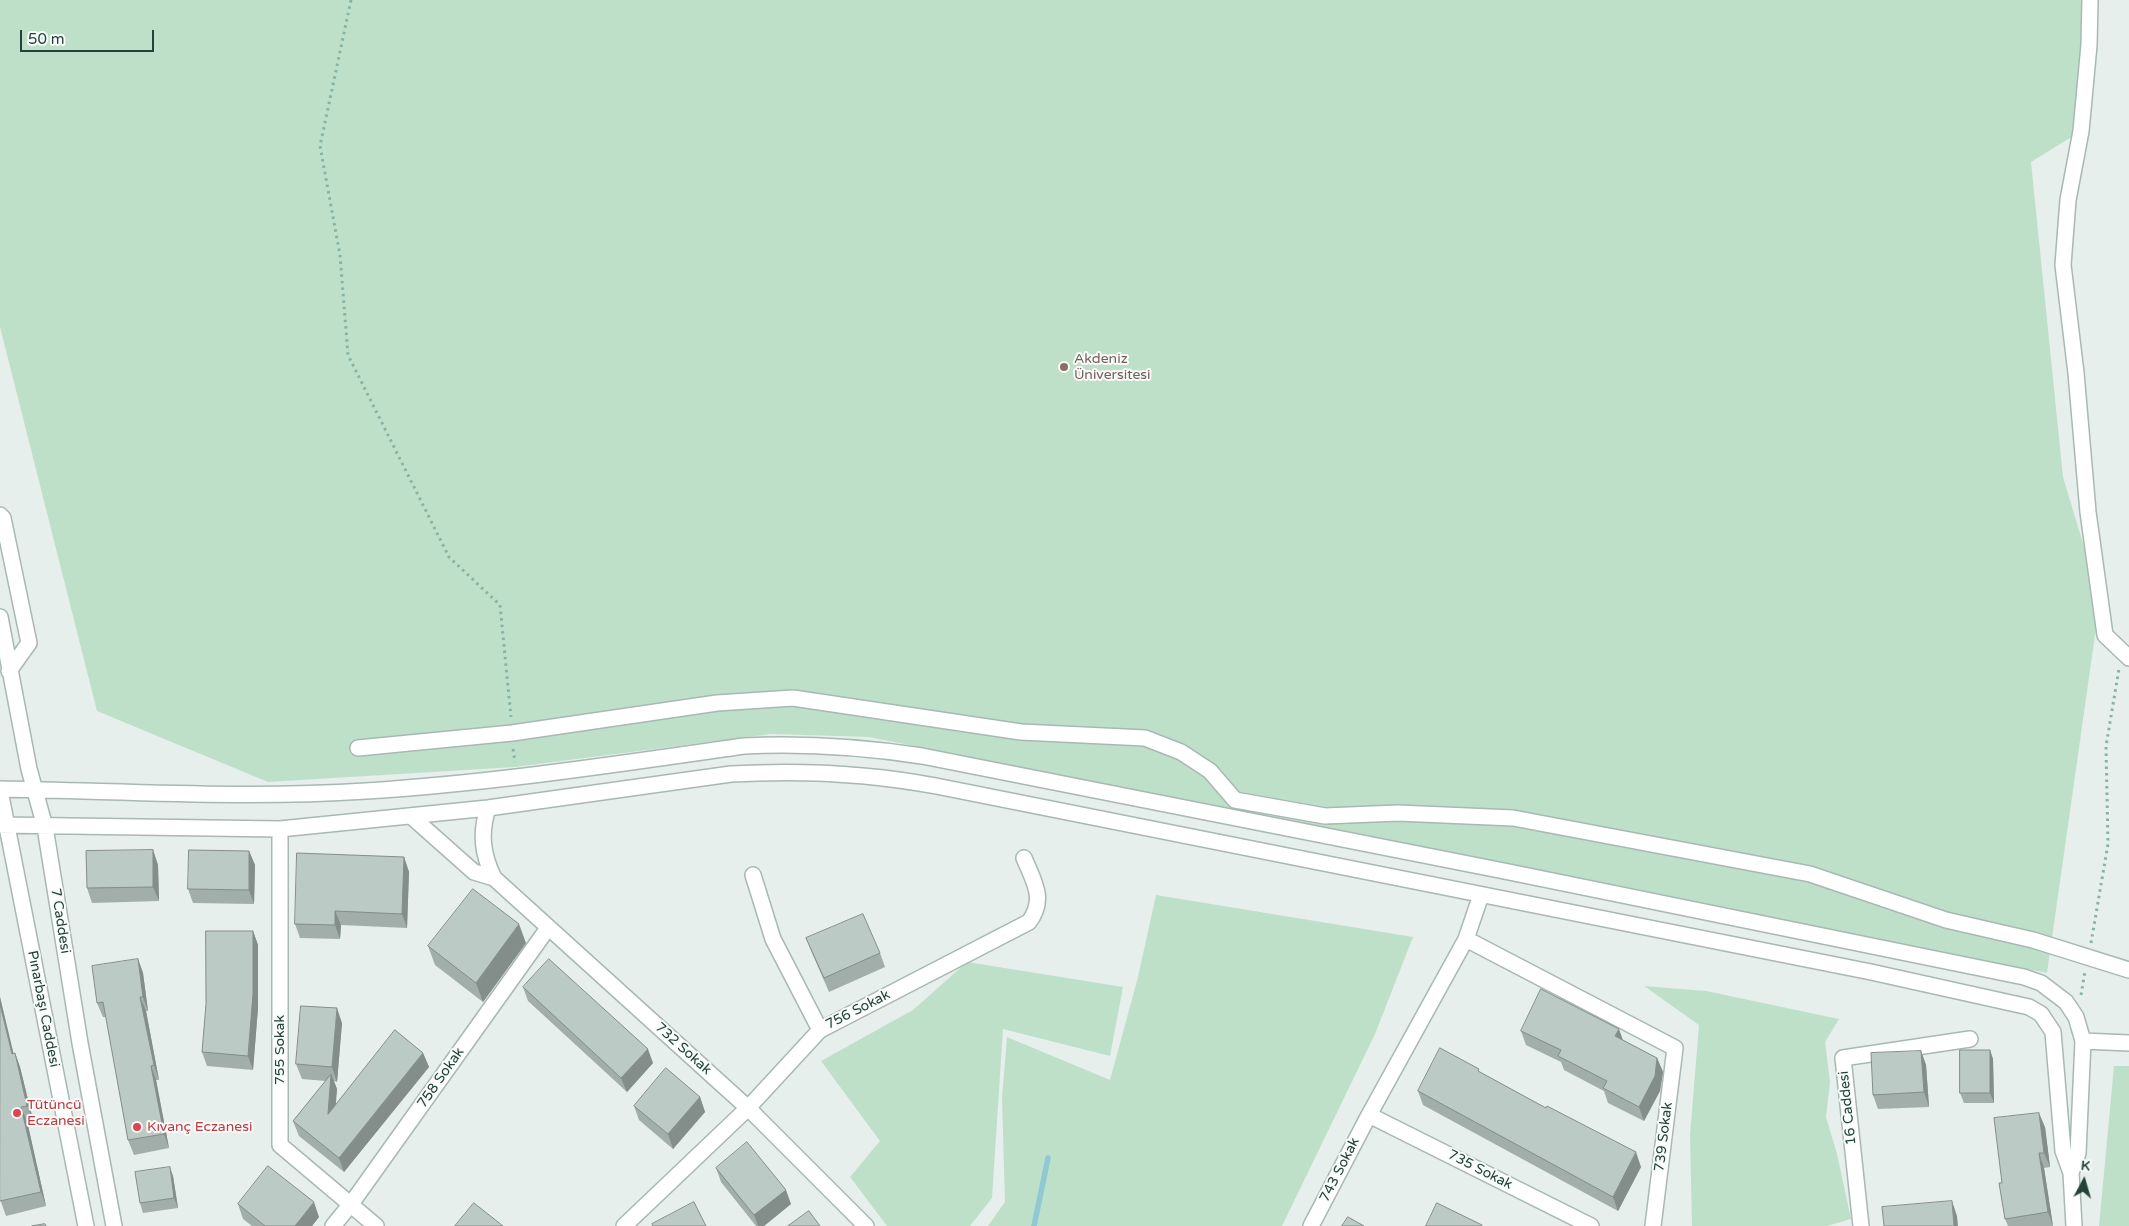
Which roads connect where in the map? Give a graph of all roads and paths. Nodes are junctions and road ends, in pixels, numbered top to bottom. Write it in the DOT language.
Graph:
graph roads {
  1 [pos="351,0"];
  2 [pos="2090,0"];
  3 [pos="0,515"];
  4 [pos="0,617"];
  5 [pos="2125,655"];
  6 [pos="9,671"];
  7 [pos="512,733"];
  8 [pos="358,748"];
  9 [pos="515,767"];
  10 [pos="34,789"];
  11 [pos="0,790"];
  12 [pos="488,808"];
  13 [pos="412,817"];
  14 [pos="4,825"];
  15 [pos="45,827"];
  16 [pos="280,829"];
  17 [pos="1024,858"];
  18 [pos="752,875"];
  19 [pos="494,878"];
  20 [pos="1481,896"];
  21 [pos="548,928"];
  22 [pos="1466,939"];
  23 [pos="2088,957"];
  24 [pos="2129,970"];
  25 [pos="2080,998"];
  26 [pos="820,1030"];
  27 [pos="1970,1039"];
  28 [pos="2083,1041"];
  29 [pos="2129,1043"];
  30 [pos="748,1108"];
  31 [pos="1369,1115"];
  32 [pos="2071,1173"];
  33 [pos="350,1204"];
  34 [pos="86,1226"];
  35 [pos="114,1226"];
  36 [pos="333,1226"];
  37 [pos="376,1226"];
  38 [pos="624,1226"];
  39 [pos="866,1226"];
  40 [pos="1311,1226"];
  41 [pos="1591,1226"];
  42 [pos="1653,1226"];
  43 [pos="1861,1226"];
  44 [pos="2074,1226"];
  1 -- 7 [label="path"];
  2 -- 5 [label="street"];
  3 -- 6 [label="street"];
  4 -- 6 [label="street, 7 Caddesi"];
  5 -- 23 [label="path"];
  6 -- 10 [label="street, 7 Caddesi"];
  7 -- 8 [label="street"];
  7 -- 9 [label="path"];
  7 -- 23 [label="street"];
  10 -- 11 [label="street"];
  10 -- 15 [label="street, 7 Caddesi"];
  10 -- 28 [label="street"];
  11 -- 14 [label="street, Pınarbaşı Caddesi"];
  12 -- 13 [label="street"];
  12 -- 19 [label="street, 732 Sokak"];
  12 -- 20 [label="street"];
  13 -- 16 [label="street"];
  13 -- 19 [label="street, 732 Sokak"];
  14 -- 15 [label="street"];
  14 -- 34 [label="street, Pınarbaşı Caddesi"];
  15 -- 16 [label="street"];
  15 -- 35 [label="street, 7 Caddesi"];
  16 -- 33 [label="street, 755 Sokak"];
  17 -- 26 [label="street, 756 Sokak"];
  18 -- 26 [label="street"];
  19 -- 21 [label="street, 732 Sokak"];
  20 -- 22 [label="street, 743 Sokak"];
  20 -- 32 [label="street"];
  21 -- 30 [label="street, 732 Sokak"];
  21 -- 33 [label="street, 758 Sokak"];
  22 -- 31 [label="street, 743 Sokak"];
  22 -- 42 [label="street, 739 Sokak"];
  23 -- 24 [label="street"];
  23 -- 25 [label="path"];
  26 -- 30 [label="street, 756 Sokak"];
  27 -- 43 [label="street, 16 Caddesi"];
  28 -- 29 [label="street"];
  28 -- 32 [label="street"];
  30 -- 38 [label="street, 756 Sokak"];
  30 -- 39 [label="street, 732 Sokak"];
  31 -- 40 [label="street, 743 Sokak"];
  31 -- 41 [label="street, 735 Sokak"];
  32 -- 44 [label="street"];
  33 -- 36 [label="street, 758 Sokak"];
  33 -- 37 [label="street, 755 Sokak"];
}
